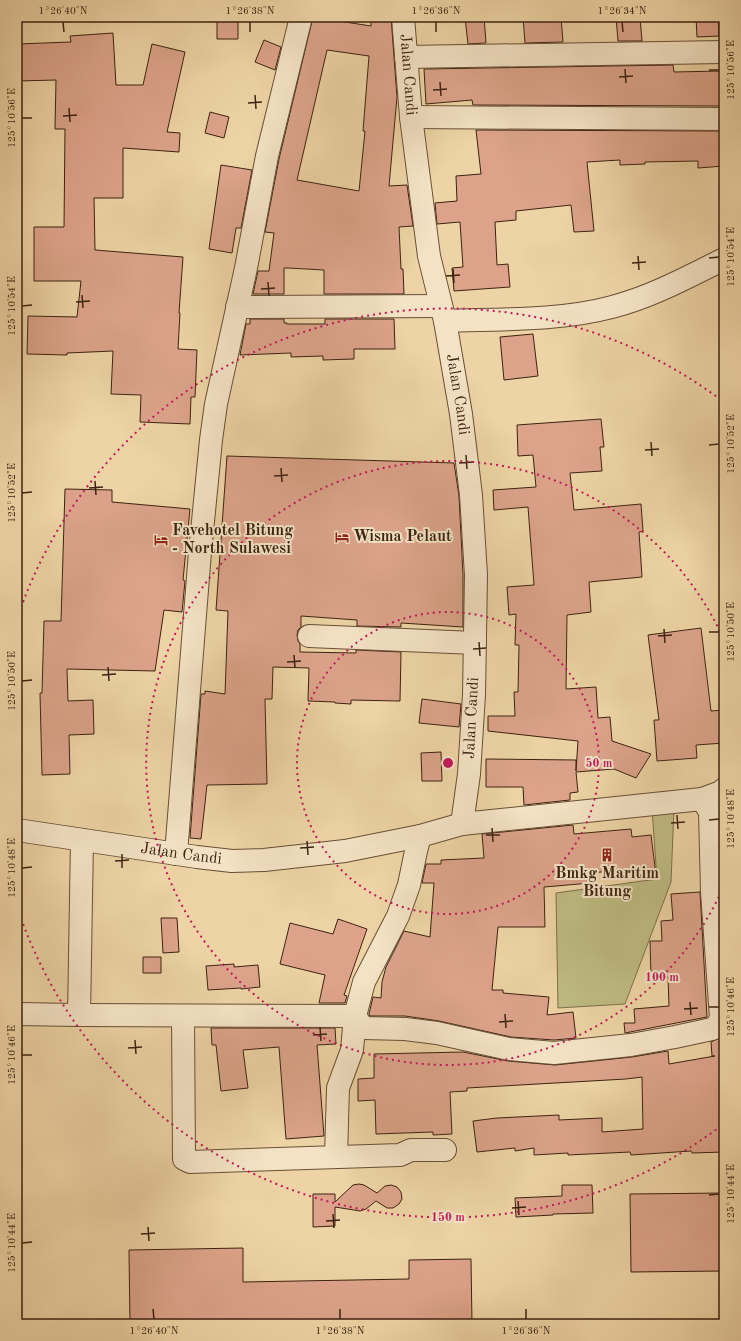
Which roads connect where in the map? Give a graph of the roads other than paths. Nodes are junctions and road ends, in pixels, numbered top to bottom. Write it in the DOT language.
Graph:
graph roads {
  1 [pos="301,17"];
  2 [pos="403,17"];
  3 [pos="724,52"];
  4 [pos="406,57"];
  5 [pos="411,117"];
  6 [pos="724,119"];
  7 [pos="724,259"];
  8 [pos="237,308"];
  9 [pos="443,314"];
  10 [pos="310,636"];
  11 [pos="475,643"];
  12 [pos="724,789"];
  13 [pos="702,799"];
  14 [pos="462,824"];
  15 [pos="17,830"];
  16 [pos="420,836"];
  17 [pos="82,840"];
  18 [pos="176,854"];
  19 [pos="17,1014"];
  20 [pos="79,1015"];
  21 [pos="183,1016"];
  22 [pos="355,1016"];
  23 [pos="445,1150"];
  24 [pos="336,1157"];
  1 -- 8 [label="street"];
  2 -- 4 [label="street, Jalan Candi"];
  3 -- 4 [label="street"];
  4 -- 5 [label="street, Jalan Candi"];
  5 -- 6 [label="street"];
  5 -- 9 [label="street, Jalan Candi"];
  7 -- 9 [label="street"];
  8 -- 9 [label="street"];
  8 -- 18 [label="street"];
  9 -- 11 [label="street, Jalan Candi"];
  10 -- 11 [label="street"];
  11 -- 14 [label="street, Jalan Candi"];
  12 -- 13 [label="street, Jalan Candi"];
  13 -- 14 [label="street, Jalan Candi"];
  13 -- 22 [label="street"];
  14 -- 16 [label="street, Jalan Candi"];
  15 -- 17 [label="street, Jalan Candi"];
  16 -- 18 [label="street, Jalan Candi"];
  16 -- 22 [label="street"];
  17 -- 18 [label="street, Jalan Candi"];
  17 -- 20 [label="street"];
  19 -- 20 [label="street"];
  20 -- 21 [label="street"];
  21 -- 22 [label="street"];
  21 -- 24 [label="street"];
  22 -- 24 [label="street"];
  23 -- 24 [label="street"];
}
